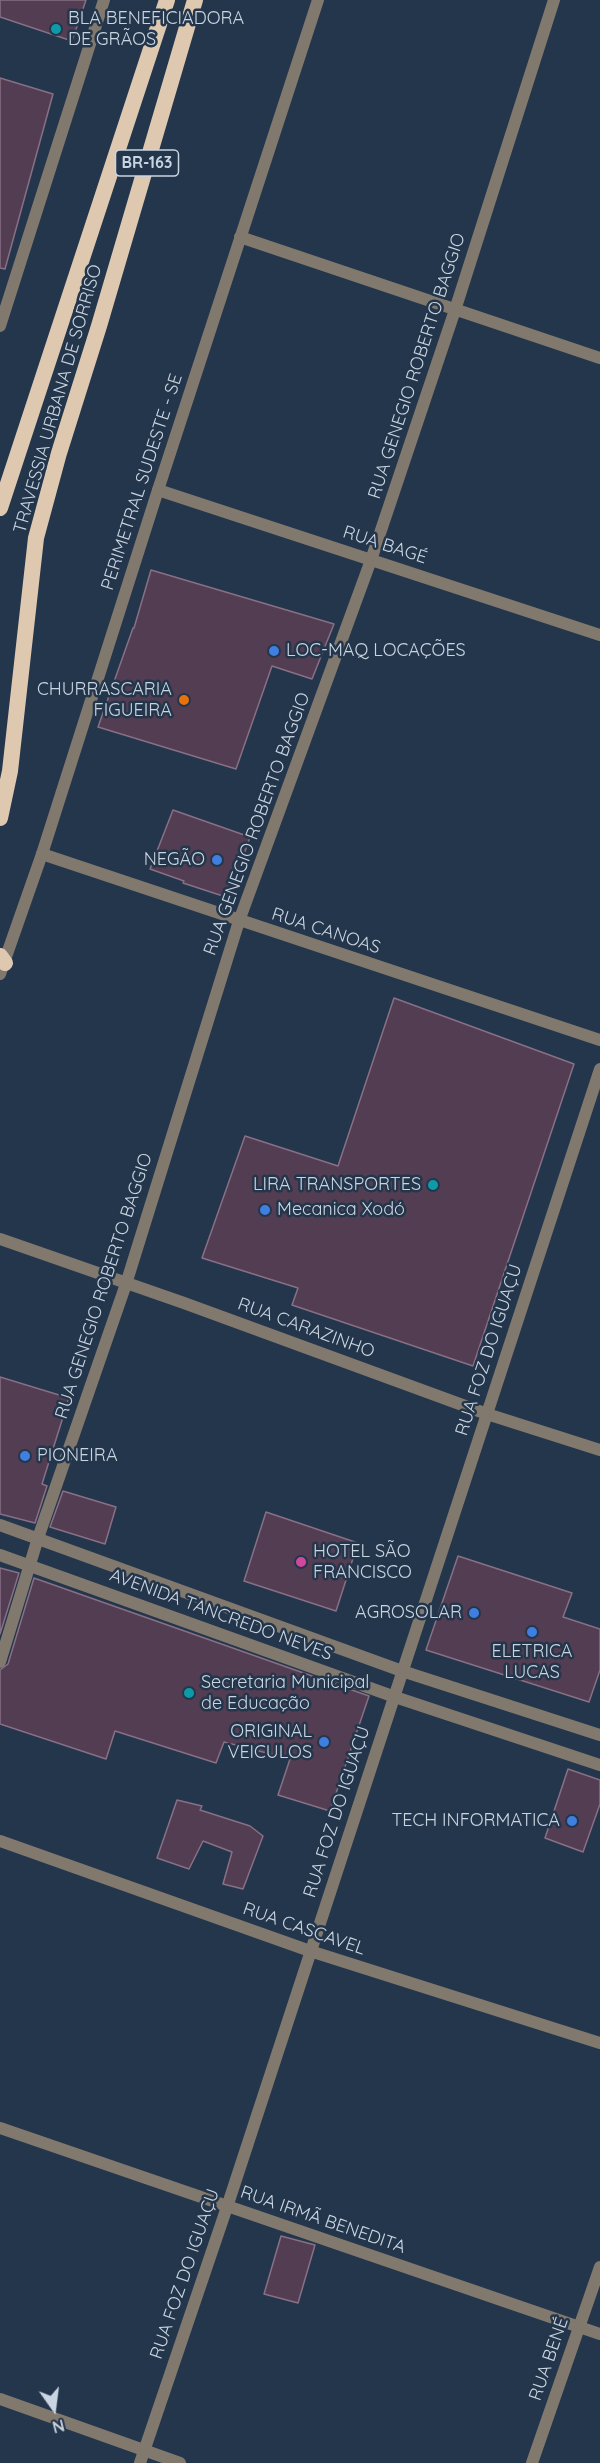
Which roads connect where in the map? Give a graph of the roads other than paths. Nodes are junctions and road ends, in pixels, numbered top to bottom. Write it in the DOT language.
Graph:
graph roads {
  1 [pos="104,0"];
  2 [pos="167,0"];
  3 [pos="195,0"];
  4 [pos="318,0"];
  5 [pos="554,0"];
  6 [pos="240,237"];
  7 [pos="5,295"];
  8 [pos="455,310"];
  9 [pos="0,326"];
  10 [pos="600,358"];
  11 [pos="158,490"];
  12 [pos="0,508"];
  13 [pos="371,560"];
  14 [pos="600,635"];
  15 [pos="0,818"];
  16 [pos="42,854"];
  17 [pos="240,921"];
  18 [pos="2,964"];
  19 [pos="600,1040"];
  20 [pos="600,1069"];
  21 [pos="0,1239"];
  22 [pos="126,1284"];
  23 [pos="487,1414"];
  24 [pos="600,1450"];
  25 [pos="0,1525"];
  26 [pos="38,1538"];
  27 [pos="0,1556"];
  28 [pos="30,1565"];
  29 [pos="0,1662"];
  30 [pos="402,1671"];
  31 [pos="395,1697"];
  32 [pos="600,1735"];
  33 [pos="600,1765"];
  34 [pos="0,1841"];
  35 [pos="310,1951"];
  36 [pos="600,2043"];
  37 [pos="0,2128"];
  38 [pos="227,2206"];
  39 [pos="600,2267"];
  40 [pos="578,2327"];
  41 [pos="600,2334"];
  42 [pos="0,2399"];
  43 [pos="144,2450"];
  44 [pos="140,2463"];
  45 [pos="180,2463"];
  46 [pos="532,2463"];
  1 -- 7 [label="street"];
  2 -- 12 [label="highway, TRAVESSIA URBANA DE SORRISO / BR-163"];
  3 -- 15 [label="highway, TRAVESSIA URBANA DE SORRISO / BR-163"];
  4 -- 6 [label="street, PERIMETRAL SUDESTE - SE"];
  5 -- 8 [label="street, RUA GENEGIO ROBERTO BAGGIO"];
  6 -- 8 [label="street"];
  6 -- 11 [label="street, PERIMETRAL SUDESTE - SE"];
  7 -- 9 [label="street"];
  8 -- 10 [label="street"];
  8 -- 13 [label="street, RUA GENEGIO ROBERTO BAGGIO"];
  11 -- 13 [label="street, RUA BAGÉ"];
  11 -- 16 [label="street, PERIMETRAL SUDESTE - SE"];
  13 -- 14 [label="street, RUA BAGÉ"];
  13 -- 17 [label="street, RUA GENEGIO ROBERTO BAGGIO"];
  16 -- 17 [label="street, RUA CANOAS"];
  16 -- 18 [label="street, PERIMETRAL SUDESTE - SE"];
  17 -- 19 [label="street, RUA CANOAS"];
  17 -- 22 [label="street, RUA GENEGIO ROBERTO BAGGIO"];
  20 -- 23 [label="street, RUA FOZ DO IGUAÇU"];
  21 -- 22 [label="street, RUA CARAZINHO"];
  22 -- 23 [label="street, RUA CARAZINHO"];
  22 -- 26 [label="street, RUA GENEGIO ROBERTO BAGGIO"];
  23 -- 24 [label="street, RUA CARAZINHO"];
  23 -- 30 [label="street, RUA FOZ DO IGUAÇU"];
  25 -- 26 [label="street, AVENIDA TANCREDO NEVES"];
  26 -- 28 [label="street, RUA GENEGIO ROBERTO BAGGIO"];
  26 -- 30 [label="street, AVENIDA TANCREDO NEVES"];
  27 -- 28 [label="street, AVENIDA TANCREDO NEVES"];
  28 -- 29 [label="street, RUA GENEGIO ROBERTO BAGGIO"];
  28 -- 31 [label="street, AVENIDA TANCREDO NEVES"];
  30 -- 31 [label="street, RUA FOZ DO IGUAÇU"];
  30 -- 32 [label="street, AVENIDA TANCREDO NEVES"];
  31 -- 33 [label="street, AVENIDA TANCREDO NEVES"];
  31 -- 35 [label="street, RUA FOZ DO IGUAÇU"];
  34 -- 35 [label="street, RUA CASCAVEL"];
  35 -- 36 [label="street, RUA CASCAVEL"];
  35 -- 38 [label="street, RUA FOZ DO IGUAÇU"];
  37 -- 38 [label="street, RUA IRMÃ BENEDITA"];
  38 -- 40 [label="street, RUA IRMÃ BENEDITA"];
  38 -- 43 [label="street, RUA FOZ DO IGUAÇU"];
  39 -- 40 [label="street, RUA BENÉ"];
  40 -- 41 [label="street, RUA IRMÃ BENEDITA"];
  40 -- 46 [label="street, RUA BENÉ"];
  42 -- 43 [label="street"];
  43 -- 44 [label="street, RUA FOZ DO IGUAÇU"];
  43 -- 45 [label="street"];
}
